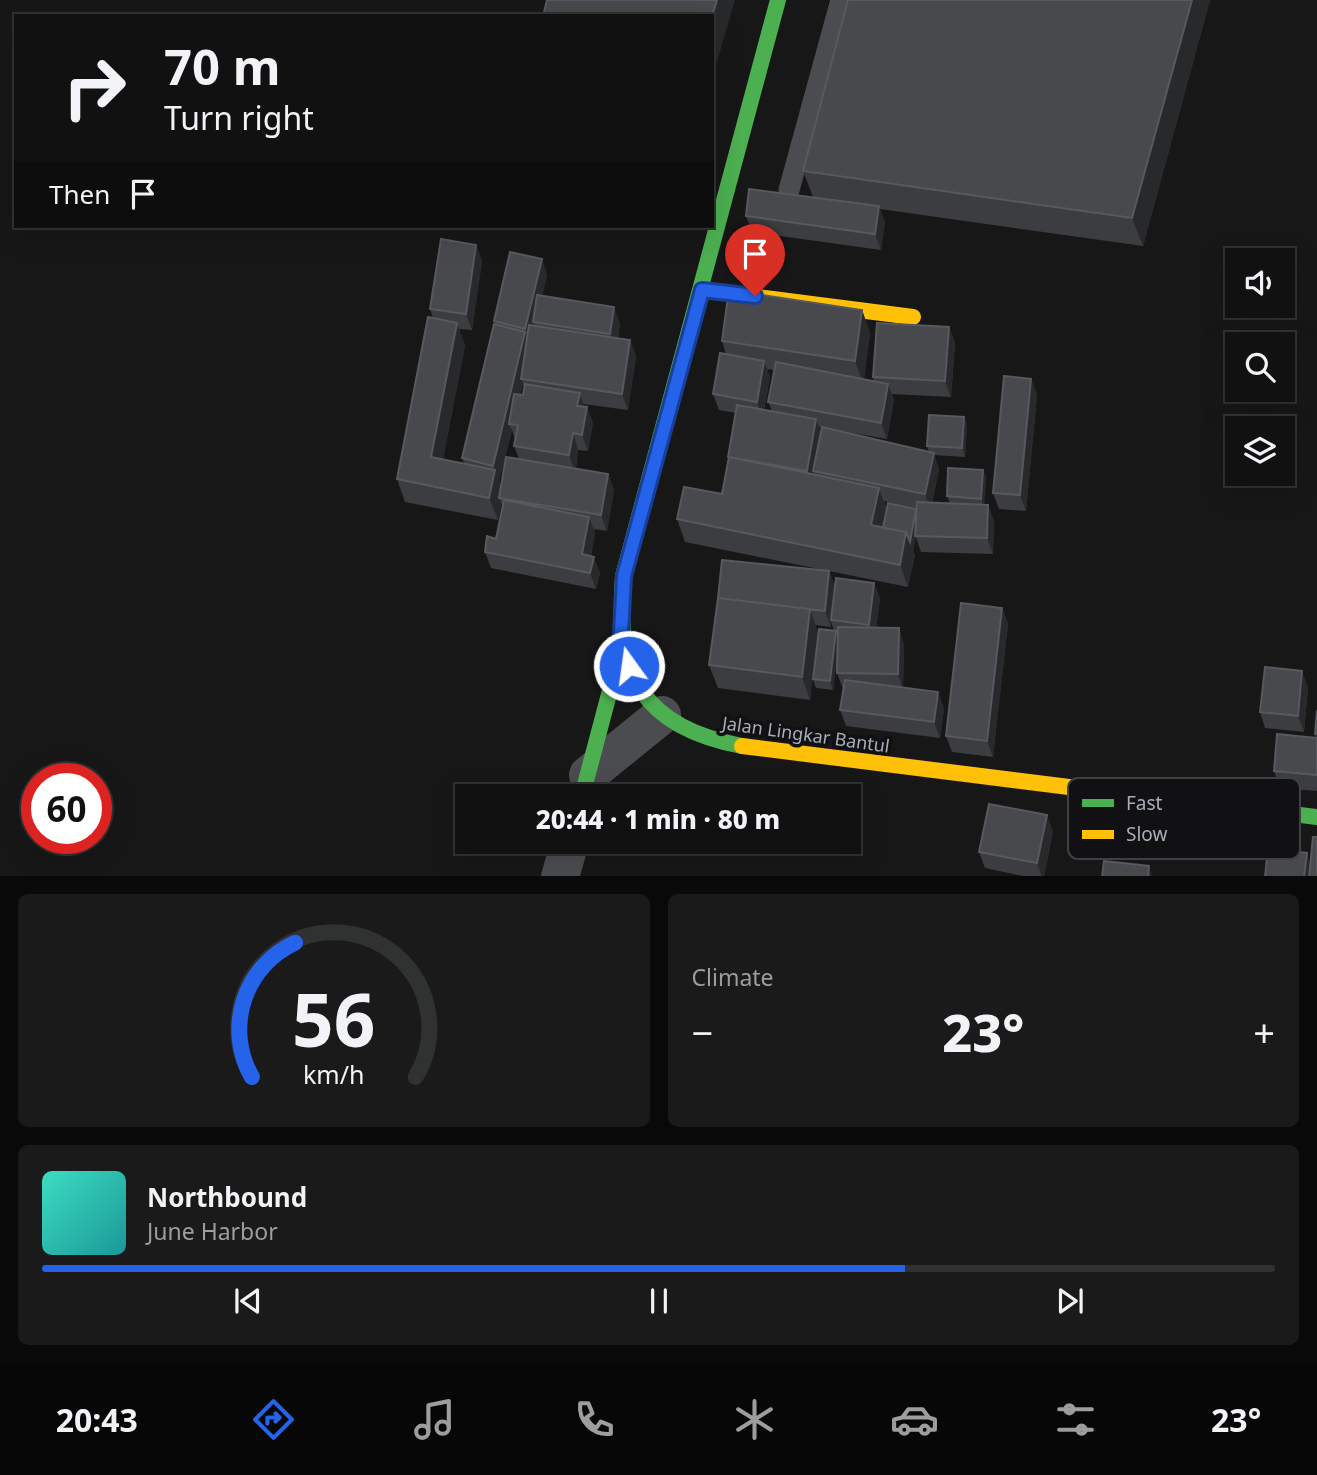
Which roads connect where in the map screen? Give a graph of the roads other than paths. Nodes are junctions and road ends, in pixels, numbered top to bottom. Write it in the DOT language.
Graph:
graph roads {
  1 [pos="778,0"];
  2 [pos="841,0"];
  3 [pos="789,190"];
  4 [pos="702,290"];
  5 [pos="913,317"];
  6 [pos="622,645"];
  7 [pos="662,715"];
  8 [pos="585,784"];
  9 [pos="586,784"];
  10 [pos="1068,787"];
  11 [pos="567,854"];
  12 [pos="560,876"];
  1 -- 4 [label="main road, Jalan Lingkar Bantul"];
  2 -- 3 [label="lane"];
  4 -- 5 [label="main road"];
  4 -- 6 [label="main road, Jalan Lingkar Bantul"];
  6 -- 7 [label="main road, Jalan Lingkar Bantul"];
  6 -- 8 [label="main road"];
  7 -- 9 [label="street"];
  7 -- 10 [label="main road, Jalan Lingkar Bantul"];
  11 -- 12 [label="street"];
}
